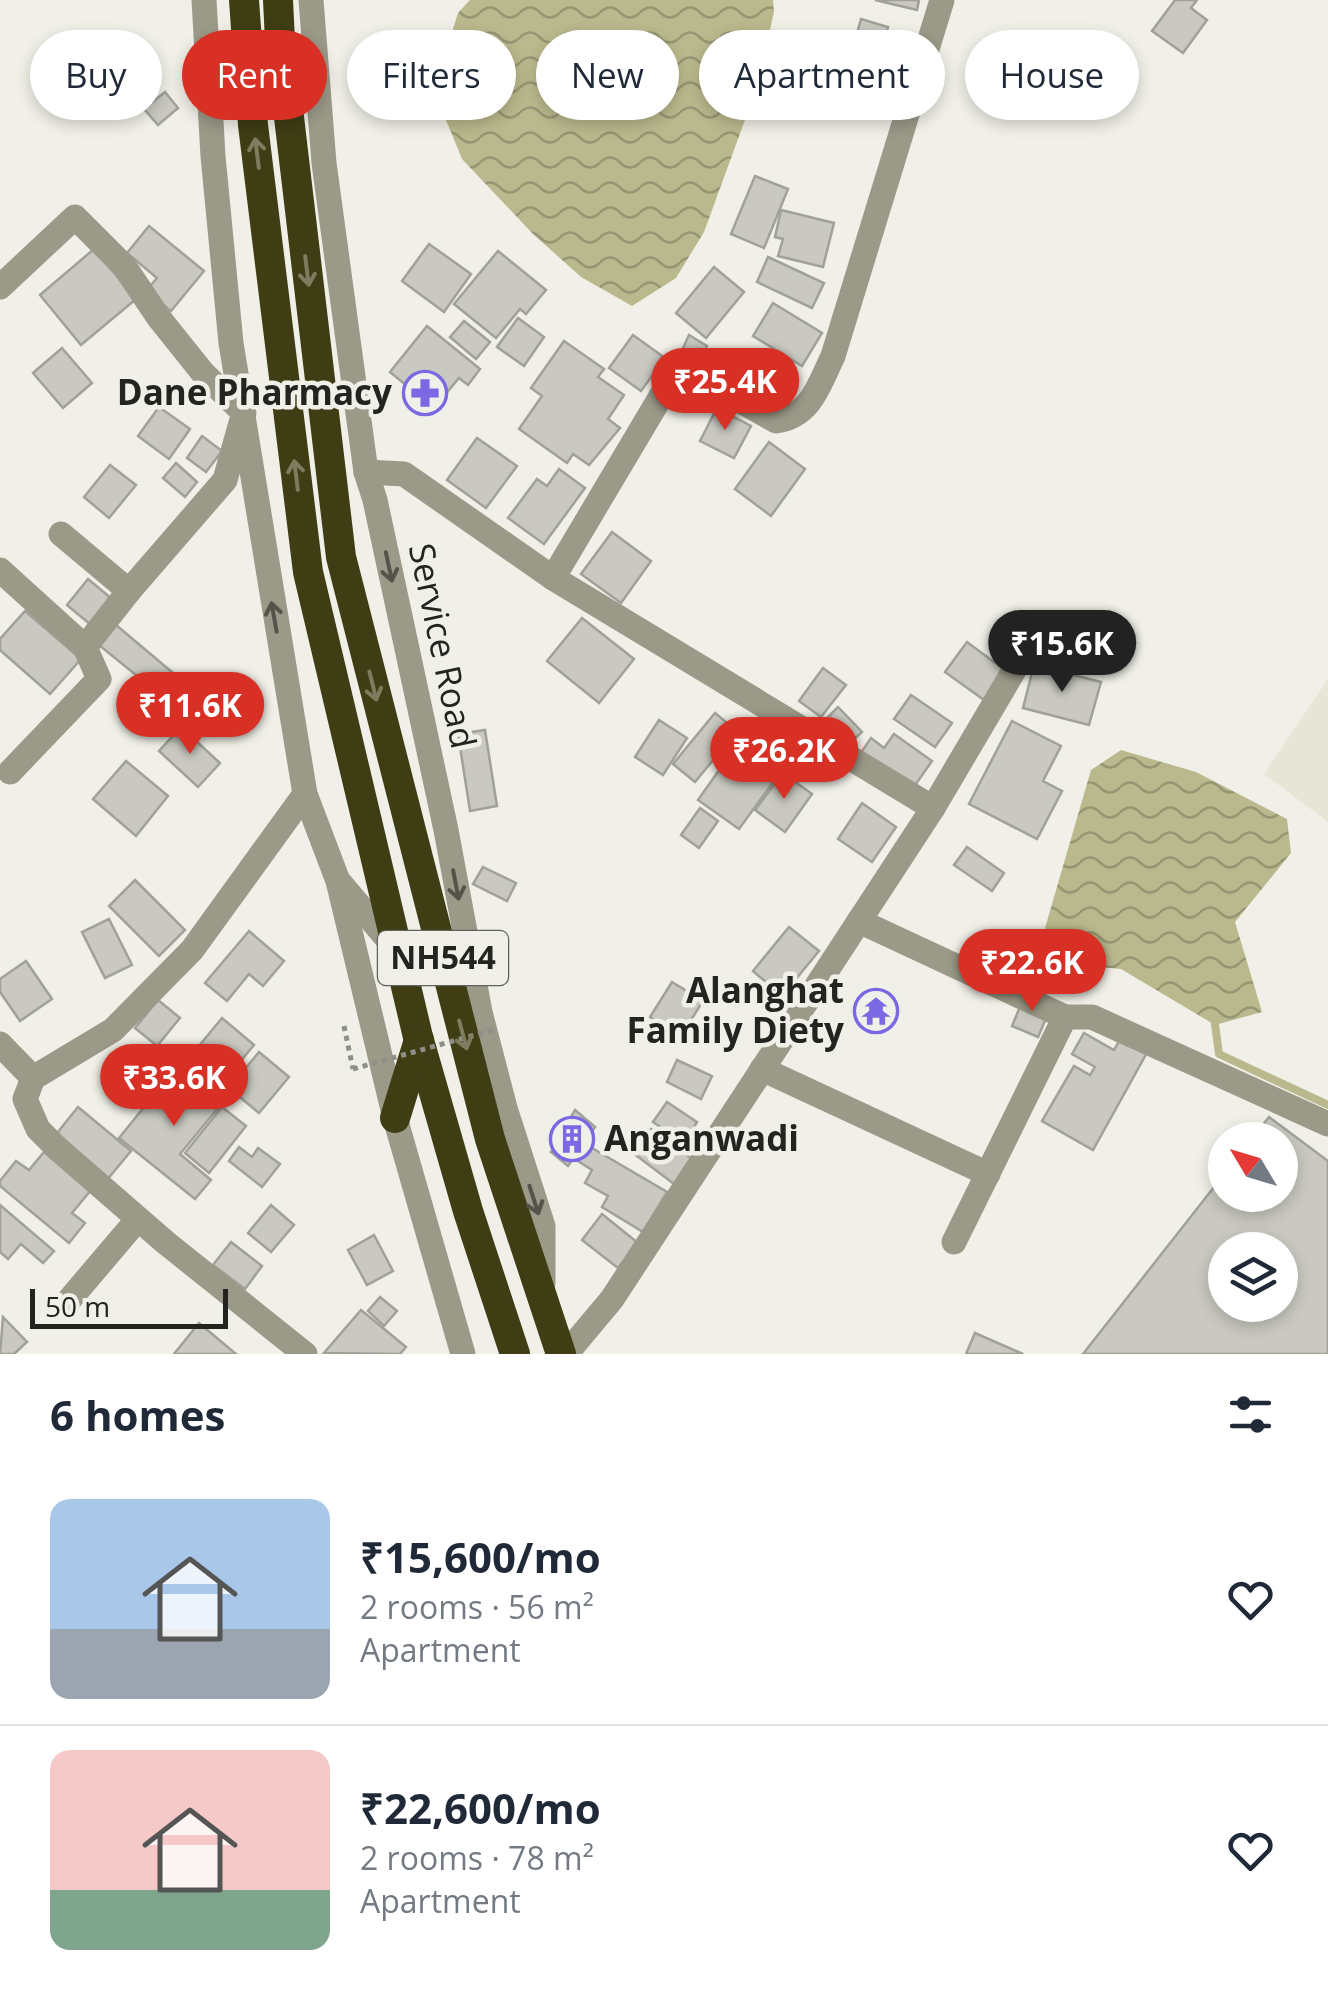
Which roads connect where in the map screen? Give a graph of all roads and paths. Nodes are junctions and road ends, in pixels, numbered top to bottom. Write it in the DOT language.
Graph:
graph roads {
  1 [pos="204,0"];
  2 [pos="244,0"];
  3 [pos="278,0"];
  4 [pos="311,0"];
  5 [pos="942,0"];
  6 [pos="0,288"];
  7 [pos="244,413"];
  8 [pos="366,472"];
  9 [pos="61,534"];
  10 [pos="0,570"];
  11 [pos="553,578"];
  12 [pos="129,591"];
  13 [pos="1036,633"];
  14 [pos="85,647"];
  15 [pos="10,772"];
  16 [pos="304,794"];
  17 [pos="932,808"];
  18 [pos="338,880"];
  19 [pos="859,921"];
  20 [pos="398,950"];
  21 [pos="1065,1018"];
  22 [pos="343,1022"];
  23 [pos="496,1029"];
  24 [pos="419,1040"];
  25 [pos="0,1044"];
  26 [pos="762,1069"];
  27 [pos="34,1078"];
  28 [pos="395,1118"];
  29 [pos="1328,1124"];
  30 [pos="988,1174"];
  31 [pos="138,1219"];
  32 [pos="954,1242"];
  33 [pos="543,1298"];
  34 [pos="70,1299"];
  35 [pos="305,1354"];
  36 [pos="463,1354"];
  37 [pos="515,1354"];
  38 [pos="564,1354"];
  1 -- 7 [label="street"];
  20 -- 2 [label="highway, NH544, one-way"];
  3 -- 33 [label="highway, NH544, one-way"];
  4 -- 8 [label="street, Service Road"];
  5 -- 11 [label="street"];
  6 -- 7 [label="street"];
  7 -- 12 [label="street"];
  16 -- 7 [label="street, one-way"];
  8 -- 11 [label="street"];
  8 -- 33 [label="street, Service Road, one-way"];
  9 -- 12 [label="street"];
  10 -- 14 [label="street"];
  11 -- 17 [label="street"];
  12 -- 14 [label="street"];
  13 -- 17 [label="street"];
  14 -- 15 [label="street"];
  16 -- 18 [label="street"];
  16 -- 27 [label="street"];
  17 -- 19 [label="street"];
  18 -- 20 [label="street"];
  18 -- 28 [label="street"];
  19 -- 21 [label="street"];
  19 -- 26 [label="street"];
  20 -- 24 [label="highway, NH544"];
  21 -- 29 [label="street"];
  21 -- 30 [label="street"];
  22 -- 23 [label="path, bridge"];
  24 -- 28 [label="highway"];
  24 -- 37 [label="highway, NH544"];
  25 -- 27 [label="street"];
  26 -- 30 [label="street"];
  26 -- 38 [label="street"];
  27 -- 31 [label="street"];
  28 -- 36 [label="street"];
  30 -- 32 [label="street"];
  31 -- 34 [label="street"];
  31 -- 35 [label="street"];
  33 -- 38 [label="highway, NH544"];
}
